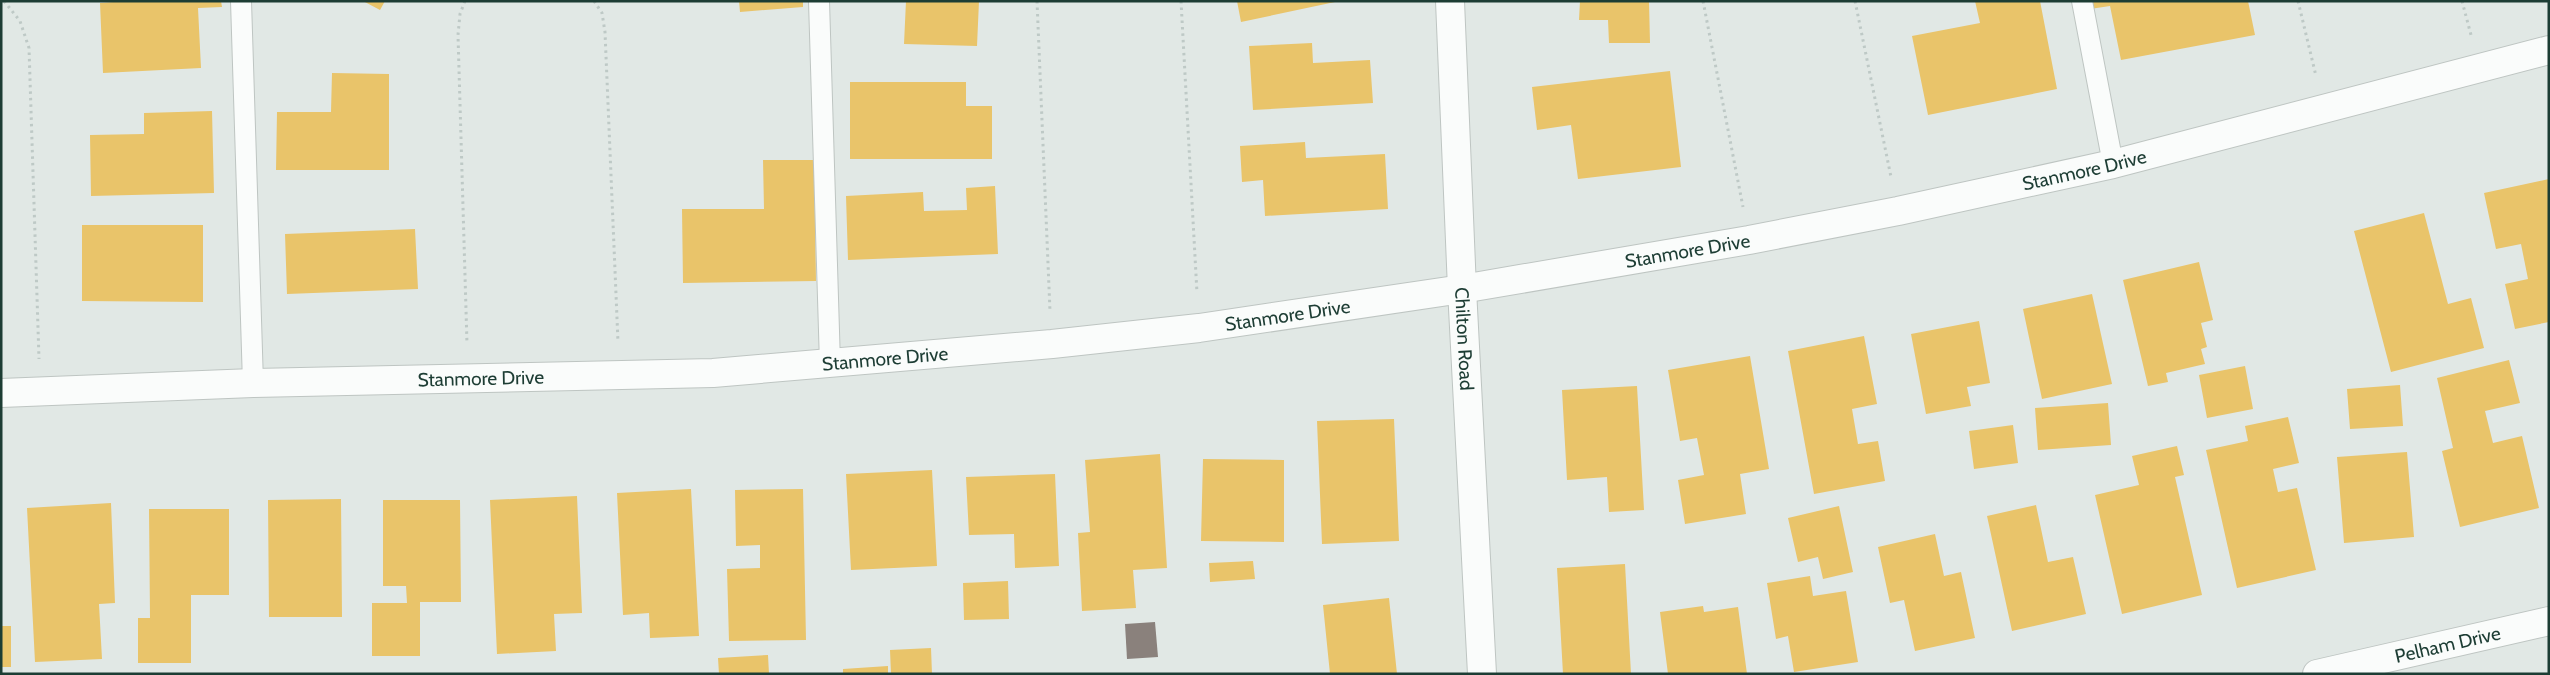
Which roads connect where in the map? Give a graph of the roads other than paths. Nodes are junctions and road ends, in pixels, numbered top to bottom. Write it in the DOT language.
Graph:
graph roads {
  1 [pos="241,1"];
  2 [pos="819,1"];
  3 [pos="1450,1"];
  4 [pos="2082,1"];
  5 [pos="2549,50"];
  6 [pos="2113,164"];
  7 [pos="1462,289"];
  8 [pos="830,364"];
  9 [pos="253,383"];
  10 [pos="1,393"];
  11 [pos="2549,621"];
  12 [pos="1482,674"];
  13 [pos="2317,674"];
  1 -- 9 [label="lane"];
  2 -- 8 [label="lane"];
  3 -- 7 [label="street, Chilton Road"];
  4 -- 6 [label="lane"];
  5 -- 6 [label="street, Stanmore Drive"];
  6 -- 7 [label="street, Stanmore Drive"];
  7 -- 8 [label="street, Stanmore Drive"];
  7 -- 12 [label="street, Chilton Road"];
  8 -- 9 [label="street, Stanmore Drive"];
  9 -- 10 [label="street, Stanmore Drive"];
  11 -- 13 [label="street, Pelham Drive"];
}
